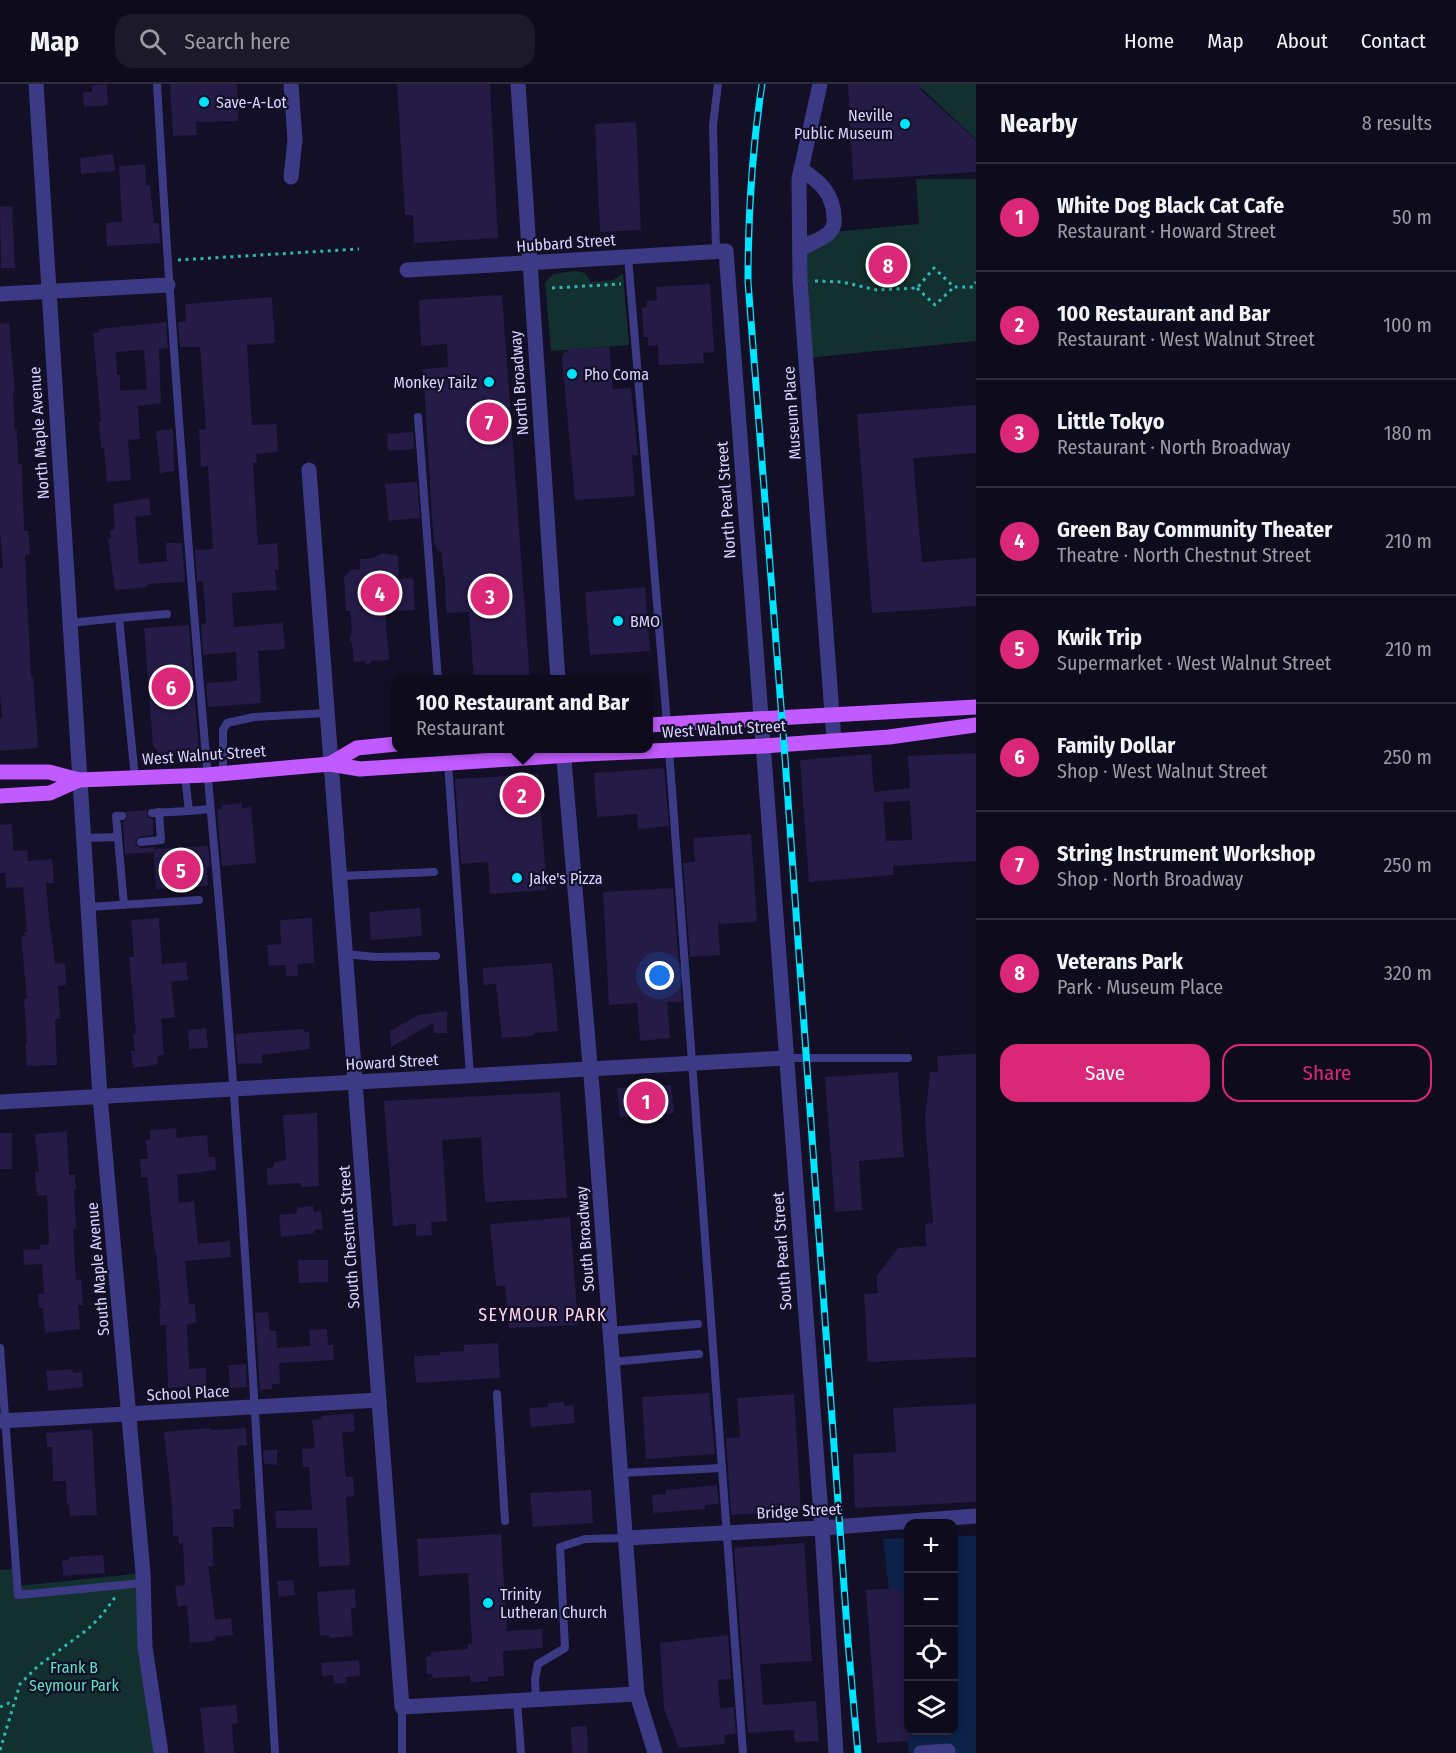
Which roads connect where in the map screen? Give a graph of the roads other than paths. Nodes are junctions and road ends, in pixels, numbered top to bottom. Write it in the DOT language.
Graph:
graph roads {
  1 [pos="36,84"];
  2 [pos="157,84"];
  3 [pos="291,84"];
  4 [pos="518,84"];
  5 [pos="718,84"];
  6 [pos="820,84"];
  7 [pos="801,170"];
  8 [pos="291,177"];
  9 [pos="800,249"];
  10 [pos="721,251"];
  11 [pos="627,257"];
  12 [pos="529,263"];
  13 [pos="407,270"];
  14 [pos="168,285"];
  15 [pos="48,292"];
  16 [pos="0,294"];
  17 [pos="418,417"];
  18 [pos="309,470"];
  19 [pos="167,614"];
  20 [pos="119,618"];
  21 [pos="69,623"];
  22 [pos="438,675"];
  23 [pos="558,675"];
  24 [pos="976,707"];
  25 [pos="327,713"];
  26 [pos="832,715"];
  27 [pos="761,720"];
  28 [pos="667,724"];
  29 [pos="653,725"];
  30 [pos="976,725"];
  31 [pos="834,741"];
  32 [pos="392,744"];
  33 [pos="763,746"];
  34 [pos="653,750"];
  35 [pos="669,750"];
  36 [pos="553,753"];
  37 [pos="563,753"];
  38 [pos="448,763"];
  39 [pos="330,764"];
  40 [pos="0,772"];
  41 [pos="224,773"];
  42 [pos="207,775"];
  43 [pos="185,776"];
  44 [pos="135,778"];
  45 [pos="79,780"];
  46 [pos="0,796"];
  47 [pos="209,809"];
  48 [pos="189,811"];
  49 [pos="122,816"];
  50 [pos="120,836"];
  51 [pos="83,838"];
  52 [pos="141,842"];
  53 [pos="434,872"];
  54 [pos="339,876"];
  55 [pos="199,900"];
  56 [pos="124,905"];
  57 [pos="87,907"];
  58 [pos="345,954"];
  59 [pos="436,956"];
  60 [pos="786,1058"];
  61 [pos="908,1058"];
  62 [pos="691,1064"];
  63 [pos="590,1070"];
  64 [pos="470,1076"];
  65 [pos="355,1083"];
  66 [pos="232,1089"];
  67 [pos="100,1097"];
  68 [pos="0,1102"];
  69 [pos="698,1324"];
  70 [pos="609,1331"];
  71 [pos="0,1348"];
  72 [pos="699,1354"];
  73 [pos="612,1362"];
  74 [pos="497,1394"];
  75 [pos="379,1400"];
  76 [pos="255,1407"];
  77 [pos="129,1414"];
  78 [pos="3,1421"];
  79 [pos="722,1468"];
  80 [pos="620,1473"];
  81 [pos="976,1516"];
  82 [pos="505,1521"];
  83 [pos="822,1528"];
  84 [pos="727,1533"];
  85 [pos="625,1538"];
  86 [pos="143,1583"];
  87 [pos="637,1694"];
  88 [pos="536,1700"];
  89 [pos="517,1701"];
  90 [pos="402,1707"];
  91 [pos="948,1751"];
  92 [pos="161,1753"];
  93 [pos="275,1753"];
  94 [pos="402,1753"];
  95 [pos="521,1753"];
  96 [pos="655,1753"];
  97 [pos="743,1753"];
  98 [pos="836,1753"];
  99 [pos="921,1753"];
  1 -- 15 [label="street, North Maple Avenue"];
  2 -- 14 [label="lane"];
  3 -- 8 [label="street"];
  4 -- 12 [label="street, North Broadway"];
  5 -- 10 [label="lane, North Pearl Street"];
  6 -- 7 [label="street, Museum Place"];
  7 -- 9 [label="street, Museum Place"];
  7 -- 9 [label="street"];
  9 -- 26 [label="street, Museum Place"];
  10 -- 11 [label="street, Hubbard Street"];
  10 -- 27 [label="street, North Pearl Street"];
  11 -- 12 [label="street, Hubbard Street"];
  11 -- 28 [label="lane"];
  12 -- 13 [label="street, Hubbard Street"];
  12 -- 23 [label="street, North Broadway"];
  14 -- 15 [label="street"];
  14 -- 42 [label="lane"];
  15 -- 16 [label="street"];
  15 -- 21 [label="street, North Maple Avenue"];
  17 -- 22 [label="lane"];
  18 -- 25 [label="street, South Chestnut Street"];
  19 -- 20 [label="lane"];
  20 -- 21 [label="lane"];
  20 -- 44 [label="lane"];
  21 -- 45 [label="street, North Maple Avenue"];
  24 -- 26 [label="main road, West Walnut Street"];
  25 -- 39 [label="street, South Chestnut Street"];
  25 -- 41 [label="lane"];
  26 -- 27 [label="main road, West Walnut Street"];
  26 -- 31 [label="street, Museum Place"];
  27 -- 28 [label="main road, West Walnut Street"];
  27 -- 33 [label="street, North Pearl Street"];
  28 -- 29 [label="main road, West Walnut Street"];
  30 -- 31 [label="main road, West Walnut Street"];
  31 -- 33 [label="main road, West Walnut Street"];
  32 -- 39 [label="main road, West Walnut Street"];
  33 -- 35 [label="main road, West Walnut Street"];
  33 -- 60 [label="street, South Pearl Street"];
  34 -- 35 [label="main road, West Walnut Street"];
  35 -- 62 [label="lane"];
  36 -- 38 [label="main road, West Walnut Street"];
  37 -- 63 [label="street, South Broadway"];
  38 -- 39 [label="main road, West Walnut Street"];
  38 -- 64 [label="lane"];
  39 -- 41 [label="main road, West Walnut Street"];
  39 -- 54 [label="street, South Chestnut Street"];
  40 -- 45 [label="main road, West Walnut Street"];
  41 -- 42 [label="main road, West Walnut Street"];
  42 -- 43 [label="main road, West Walnut Street"];
  42 -- 47 [label="lane"];
  43 -- 44 [label="main road, West Walnut Street"];
  43 -- 48 [label="lane"];
  44 -- 45 [label="main road, West Walnut Street"];
  45 -- 46 [label="main road, West Walnut Street"];
  45 -- 51 [label="street, South Maple Avenue"];
  47 -- 48 [label="lane"];
  47 -- 66 [label="lane"];
  48 -- 52 [label="lane"];
  49 -- 50 [label="lane"];
  50 -- 51 [label="lane"];
  50 -- 56 [label="lane"];
  51 -- 57 [label="street, South Maple Avenue"];
  53 -- 54 [label="lane"];
  54 -- 58 [label="street, South Chestnut Street"];
  55 -- 56 [label="lane"];
  56 -- 57 [label="lane"];
  57 -- 67 [label="street, South Maple Avenue"];
  58 -- 59 [label="lane"];
  58 -- 65 [label="street, South Chestnut Street"];
  60 -- 61 [label="lane"];
  60 -- 62 [label="street, Howard Street"];
  60 -- 83 [label="street, South Pearl Street"];
  62 -- 63 [label="street, Howard Street"];
  62 -- 79 [label="lane"];
  63 -- 64 [label="street, Howard Street"];
  63 -- 70 [label="street, South Broadway"];
  64 -- 65 [label="street, Howard Street"];
  65 -- 66 [label="street, Howard Street"];
  65 -- 75 [label="street, South Chestnut Street"];
  66 -- 67 [label="street, Howard Street"];
  66 -- 76 [label="lane"];
  67 -- 68 [label="street, Howard Street"];
  67 -- 77 [label="street, South Maple Avenue"];
  69 -- 70 [label="lane"];
  70 -- 73 [label="street, South Broadway"];
  71 -- 78 [label="lane"];
  72 -- 73 [label="lane"];
  73 -- 80 [label="street, South Broadway"];
  74 -- 82 [label="lane"];
  75 -- 76 [label="street, School Place"];
  75 -- 90 [label="street, South Chestnut Street"];
  76 -- 77 [label="street, School Place"];
  76 -- 93 [label="lane"];
  77 -- 78 [label="street, School Place"];
  77 -- 86 [label="street, South Maple Avenue"];
  78 -- 86 [label="lane"];
  79 -- 80 [label="lane"];
  79 -- 84 [label="lane"];
  80 -- 85 [label="street, South Broadway"];
  81 -- 83 [label="street, Bridge Street"];
  83 -- 84 [label="street, Bridge Street"];
  83 -- 98 [label="street, South Pearl Street"];
  84 -- 85 [label="street, Bridge Street"];
  84 -- 97 [label="lane"];
  85 -- 87 [label="street, South Broadway"];
  85 -- 88 [label="lane"];
  86 -- 92 [label="street, South Maple Avenue"];
  87 -- 88 [label="street"];
  87 -- 96 [label="street, South Broadway"];
  88 -- 89 [label="street"];
  89 -- 90 [label="street"];
  89 -- 95 [label="lane"];
  90 -- 94 [label="lane"];
  91 -- 99 [label="street"];
}
